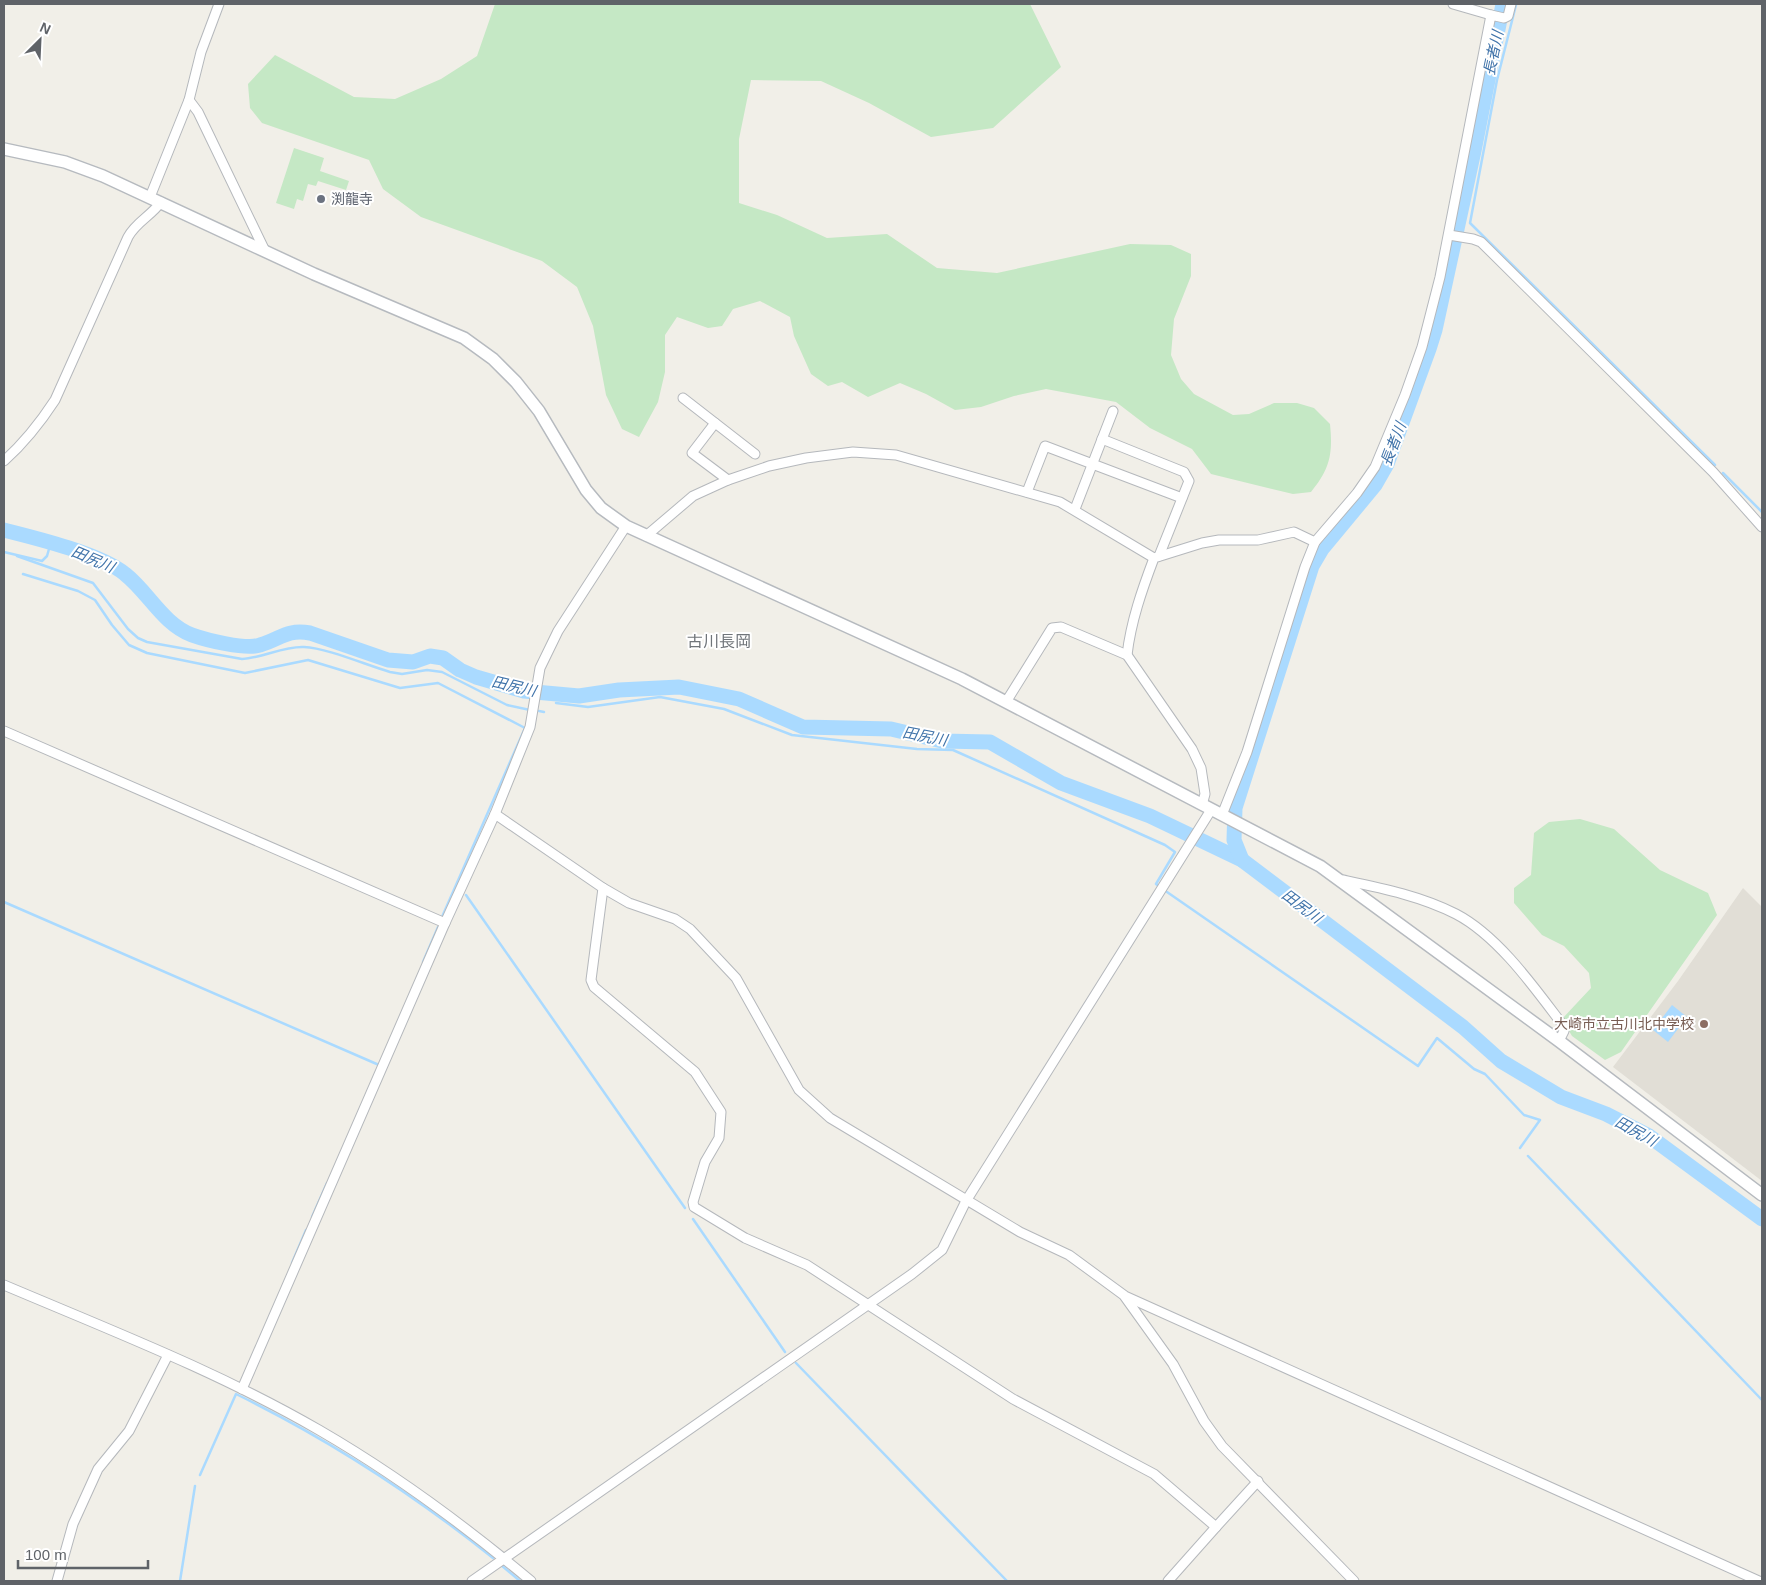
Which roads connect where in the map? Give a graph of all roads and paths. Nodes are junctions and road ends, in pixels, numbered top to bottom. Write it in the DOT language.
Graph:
graph roads {
  1 [pos="219,4"];
  2 [pos="1453,4"];
  3 [pos="1511,4"];
  4 [pos="1497,17"];
  5 [pos="189,100"];
  6 [pos="4,149"];
  7 [pos="150,197"];
  8 [pos="161,202"];
  9 [pos="1454,236"];
  10 [pos="265,250"];
  11 [pos="683,398"];
  12 [pos="1113,411"];
  13 [pos="715,423"];
  14 [pos="1102,440"];
  15 [pos="755,454"];
  16 [pos="4,461"];
  17 [pos="1092,464"];
  18 [pos="728,480"];
  19 [pos="1027,492"];
  20 [pos="1182,498"];
  21 [pos="1074,509"];
  22 [pos="626,526"];
  23 [pos="1762,527"];
  24 [pos="646,536"];
  25 [pos="1315,542"];
  26 [pos="1156,557"];
  27 [pos="1127,655"];
  28 [pos="1006,702"];
  29 [pos="4,731"];
  30 [pos="1216,811"];
  31 [pos="495,814"];
  32 [pos="1342,880"];
  33 [pos="603,888"];
  34 [pos="445,923"];
  35 [pos="1559,1041"];
  36 [pos="1762,1195"];
  37 [pos="966,1201"];
  38 [pos="4,1285"];
  39 [pos="1125,1296"];
  40 [pos="868,1303"];
  41 [pos="168,1355"];
  42 [pos="242,1389"];
  43 [pos="1258,1481"];
  44 [pos="1216,1527"];
  45 [pos="505,1559"];
  46 [pos="59,1581"];
  47 [pos="472,1581"];
  48 [pos="531,1581"];
  49 [pos="1168,1581"];
  50 [pos="1354,1581"];
  51 [pos="1759,1581"];
  1 -- 5 [label="street"];
  2 -- 4 [label="street"];
  3 -- 4 [label="street"];
  4 -- 9 [label="street"];
  5 -- 7 [label="street"];
  5 -- 10 [label="street"];
  6 -- 7 [label="street"];
  7 -- 8 [label="street"];
  8 -- 10 [label="street"];
  8 -- 16 [label="street"];
  9 -- 23 [label="street"];
  9 -- 25 [label="street"];
  10 -- 22 [label="street"];
  11 -- 13 [label="street"];
  12 -- 14 [label="street"];
  13 -- 15 [label="street"];
  13 -- 18 [label="street"];
  14 -- 17 [label="street"];
  14 -- 20 [label="street"];
  17 -- 19 [label="street"];
  17 -- 20 [label="street"];
  17 -- 21 [label="street"];
  18 -- 19 [label="street"];
  18 -- 24 [label="street"];
  19 -- 21 [label="street"];
  20 -- 26 [label="street"];
  21 -- 26 [label="street"];
  22 -- 24 [label="street"];
  22 -- 31 [label="street"];
  24 -- 28 [label="street"];
  25 -- 26 [label="street"];
  25 -- 30 [label="street"];
  26 -- 27 [label="street"];
  27 -- 28 [label="street"];
  27 -- 30 [label="street"];
  28 -- 30 [label="street"];
  29 -- 34 [label="street"];
  30 -- 32 [label="street"];
  30 -- 37 [label="street"];
  31 -- 33 [label="street"];
  31 -- 34 [label="street"];
  32 -- 35 [label="street"];
  32 -- 35 [label="street"];
  33 -- 37 [label="street"];
  33 -- 40 [label="street"];
  34 -- 42 [label="street"];
  35 -- 36 [label="street"];
  37 -- 39 [label="street"];
  37 -- 40 [label="street"];
  38 -- 41 [label="street"];
  39 -- 43 [label="street"];
  39 -- 51 [label="street"];
  40 -- 44 [label="street"];
  40 -- 45 [label="street"];
  41 -- 42 [label="street"];
  41 -- 46 [label="street"];
  42 -- 45 [label="street"];
  43 -- 44 [label="street"];
  43 -- 50 [label="street"];
  44 -- 49 [label="street"];
  45 -- 47 [label="street"];
  45 -- 48 [label="street"];
}
